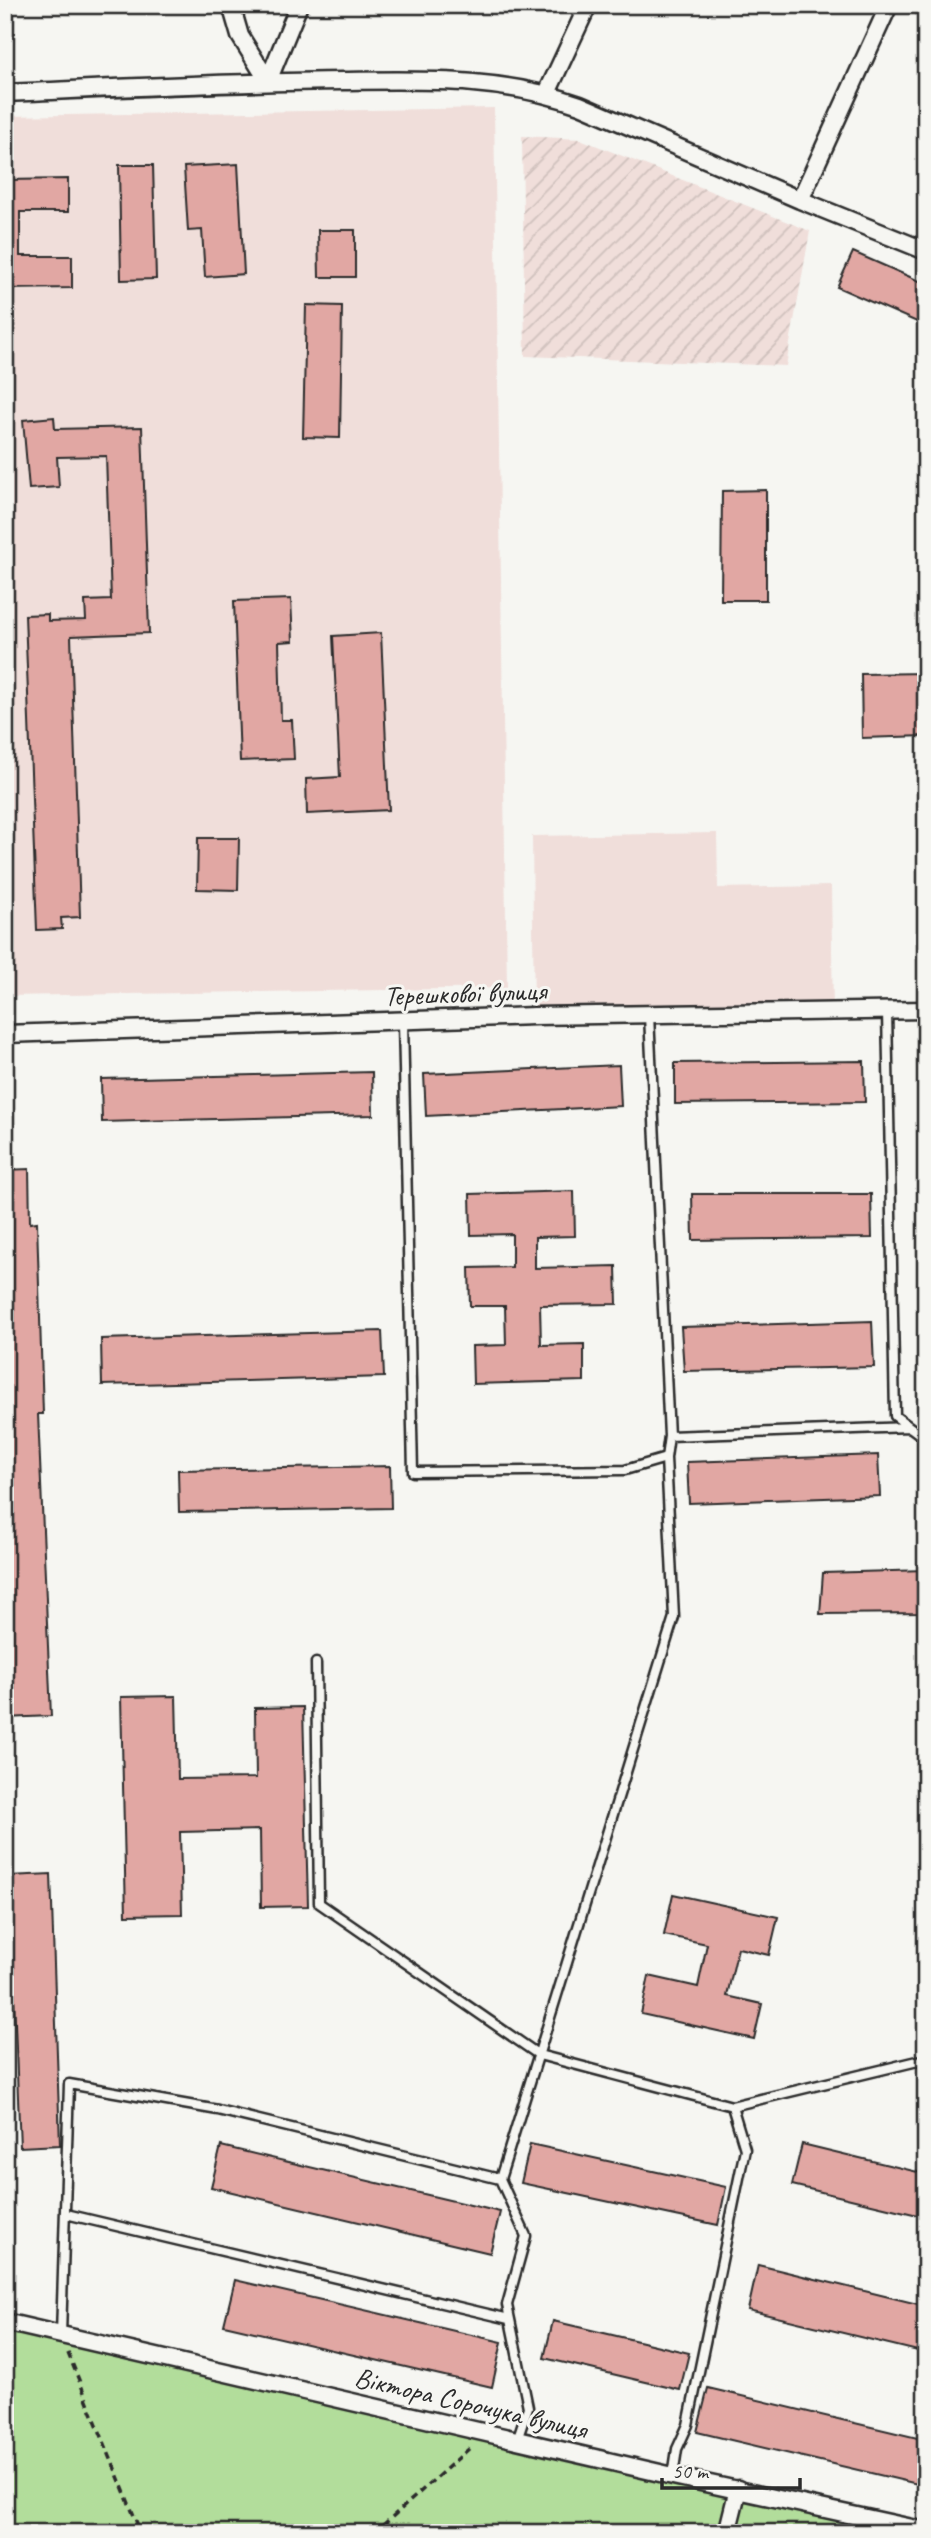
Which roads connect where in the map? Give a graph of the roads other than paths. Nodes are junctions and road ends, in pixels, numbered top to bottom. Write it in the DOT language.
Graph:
graph roads {
  1 [pos="231,5"];
  2 [pos="299,5"];
  3 [pos="588,5"];
  4 [pos="889,5"];
  5 [pos="268,81"];
  6 [pos="5,93"];
  7 [pos="547,93"];
  8 [pos="800,200"];
  9 [pos="926,251"];
  10 [pos="926,1010"];
  11 [pos="887,1011"];
  12 [pos="649,1015"];
  13 [pos="403,1022"];
  14 [pos="5,1034"];
  15 [pos="909,1427"];
  16 [pos="669,1436"];
  17 [pos="926,1439"];
  18 [pos="666,1458"];
  19 [pos="316,1663"];
  20 [pos="538,2055"];
  21 [pos="926,2059"];
  22 [pos="732,2106"];
  23 [pos="500,2179"];
  24 [pos="66,2214"];
  25 [pos="509,2319"];
  26 [pos="5,2322"];
  27 [pos="61,2336"];
  28 [pos="517,2440"];
  29 [pos="673,2476"];
  30 [pos="738,2489"];
  31 [pos="926,2530"];
  32 [pos="727,2533"];
  1 -- 5 [label="street"];
  2 -- 5 [label="street"];
  3 -- 7 [label="street"];
  4 -- 8 [label="street"];
  5 -- 6 [label="street"];
  5 -- 7 [label="street"];
  7 -- 8 [label="street"];
  8 -- 9 [label="street"];
  10 -- 11 [label="street, Терешкової вулиця"];
  11 -- 12 [label="street, Терешкової вулиця"];
  11 -- 15 [label="lane"];
  12 -- 13 [label="street, Терешкової вулиця"];
  12 -- 16 [label="lane"];
  13 -- 14 [label="street, Терешкової вулиця"];
  13 -- 18 [label="lane"];
  15 -- 16 [label="lane"];
  15 -- 17 [label="lane"];
  16 -- 18 [label="lane"];
  18 -- 20 [label="lane"];
  19 -- 20 [label="lane"];
  20 -- 22 [label="lane"];
  20 -- 23 [label="lane"];
  21 -- 22 [label="lane"];
  22 -- 29 [label="lane"];
  23 -- 24 [label="lane"];
  23 -- 25 [label="lane"];
  24 -- 25 [label="lane"];
  24 -- 27 [label="lane"];
  25 -- 28 [label="lane"];
  26 -- 27 [label="street, Віктора Сорочука вулиця"];
  27 -- 28 [label="street, Віктора Сорочука вулиця"];
  28 -- 29 [label="street, Віктора Сорочука вулиця"];
  29 -- 30 [label="street, Віктора Сорочука вулиця"];
  30 -- 31 [label="street, Віктора Сорочука вулиця"];
  30 -- 32 [label="street"];
}
